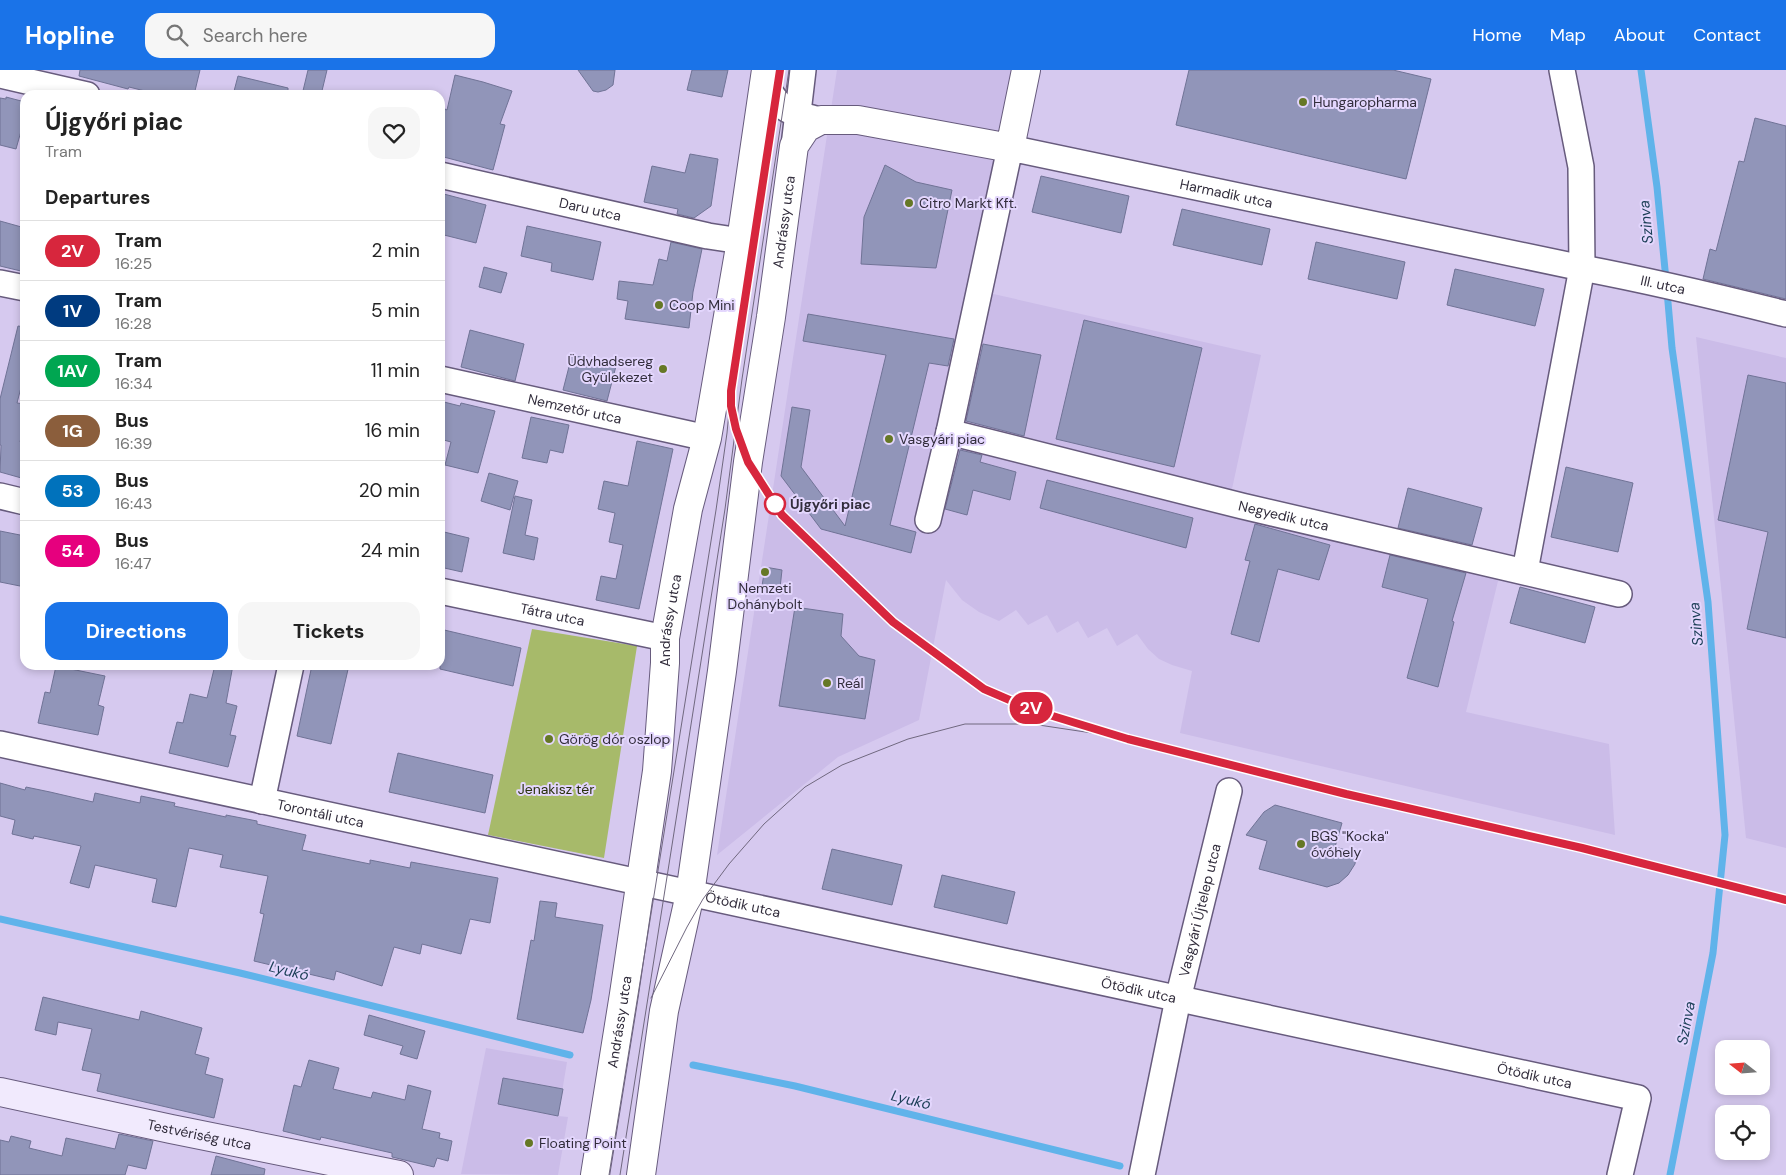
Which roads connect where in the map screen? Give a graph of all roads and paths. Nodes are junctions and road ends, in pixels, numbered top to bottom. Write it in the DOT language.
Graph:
graph roads {
  1 [pos="804,70"];
  2 [pos="1026,70"];
  3 [pos="1562,70"];
  4 [pos="0,75"];
  5 [pos="765,77"];
  6 [pos="65,90"];
  7 [pos="810,117"];
  8 [pos="1010,148"];
  9 [pos="445,176"];
  10 [pos="741,241"];
  11 [pos="1582,268"];
  12 [pos="1632,277"];
  13 [pos="0,283"];
  14 [pos="20,287"];
  15 [pos="1786,314"];
  16 [pos="445,380"];
  17 [pos="949,432"];
  18 [pos="707,438"];
  19 [pos="0,496"];
  20 [pos="20,501"];
  21 [pos="928,520"];
  22 [pos="1525,571"];
  23 [pos="445,592"];
  24 [pos="1619,594"];
  25 [pos="665,638"];
  26 [pos="291,670"];
  27 [pos="0,744"];
  28 [pos="1229,791"];
  29 [pos="262,801"];
  30 [pos="639,883"];
  31 [pos="690,894"];
  32 [pos="1178,999"];
  33 [pos="0,1092"];
  34 [pos="399,1175"];
  35 [pos="595,1175"];
  36 [pos="641,1175"];
  37 [pos="1142,1175"];
  38 [pos="1620,1175"];
  1 -- 7 [label="street"];
  2 -- 8 [label="street"];
  3 -- 11 [label="street"];
  4 -- 6 [label="street"];
  5 -- 7 [label="street"];
  5 -- 10 [label="street, Andrássy utca"];
  7 -- 8 [label="street, Harmadik utca"];
  7 -- 31 [label="street, Andrássy utca"];
  8 -- 11 [label="street, Harmadik utca"];
  8 -- 17 [label="street"];
  9 -- 10 [label="street, Daru utca"];
  10 -- 18 [label="street, Andrássy utca"];
  11 -- 12 [label="street, Harmadik utca"];
  11 -- 22 [label="street"];
  12 -- 15 [label="street, III. utca"];
  13 -- 14 [label="street"];
  16 -- 18 [label="street, Nemzetőr utca"];
  17 -- 21 [label="street"];
  17 -- 22 [label="street, Negyedik utca"];
  18 -- 25 [label="street, Andrássy utca"];
  19 -- 20 [label="street"];
  22 -- 24 [label="street, Negyedik utca"];
  23 -- 25 [label="street, Tátra utca"];
  25 -- 30 [label="street, Andrássy utca"];
  26 -- 29 [label="street"];
  27 -- 29 [label="street, Torontáli utca"];
  28 -- 32 [label="street, Vasgyári Újtelep utca"];
  29 -- 30 [label="street, Torontáli utca"];
  30 -- 31 [label="street, Ötödik utca"];
  30 -- 35 [label="street, Andrássy utca"];
  31 -- 32 [label="street, Ötödik utca"];
  31 -- 36 [label="street, Andrássy utca"];
  32 -- 37 [label="street, Vasgyári Újtelep utca"];
  32 -- 38 [label="street, Ötödik utca"];
  33 -- 34 [label="main road, Testvériség utca"];
}
